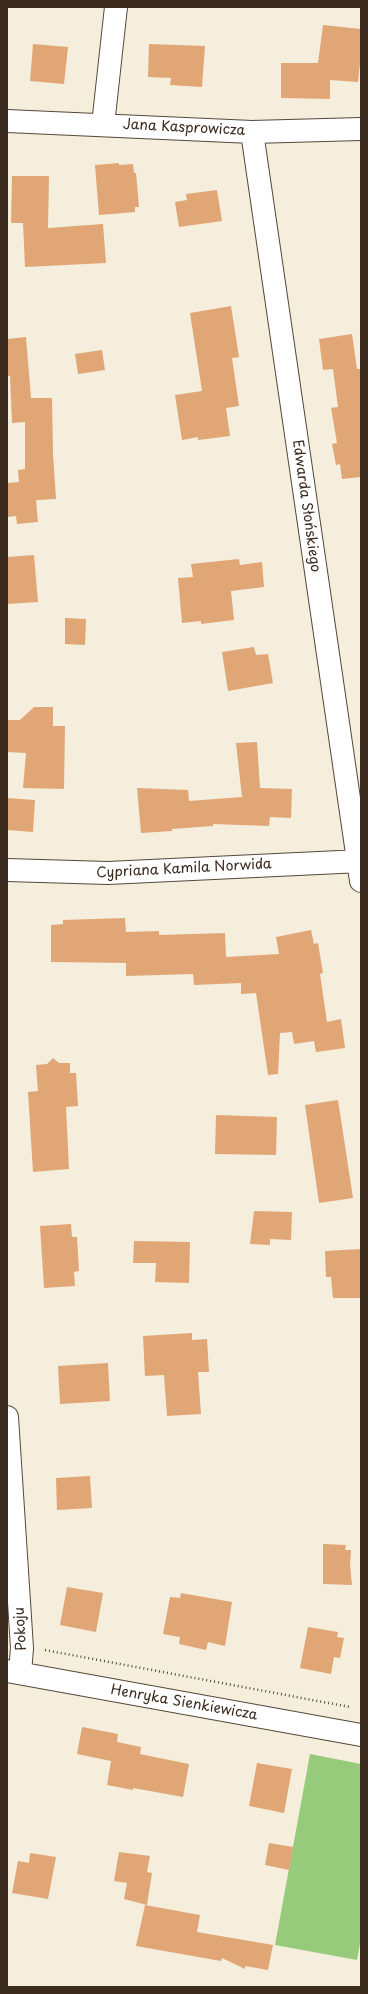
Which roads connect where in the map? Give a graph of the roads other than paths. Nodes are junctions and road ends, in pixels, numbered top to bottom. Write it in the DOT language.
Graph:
graph roads {
  1 [pos="116,7"];
  2 [pos="7,121"];
  3 [pos="103,125"];
  4 [pos="361,129"];
  5 [pos="252,132"];
  6 [pos="360,867"];
  7 [pos="7,870"];
  8 [pos="7,1417"];
  9 [pos="13,1672"];
  10 [pos="361,1735"];
  1 -- 3 [label="street"];
  2 -- 3 [label="street, Jana Kasprowicza"];
  3 -- 5 [label="street, Jana Kasprowicza"];
  4 -- 5 [label="street, Jana Kasprowicza"];
  5 -- 6 [label="street, Edwarda Słońskiego"];
  6 -- 7 [label="street, Cypriana Kamila Norwida"];
  8 -- 9 [label="street, Pokoju"];
  9 -- 10 [label="street, Henryka Sienkiewicza"];
}
